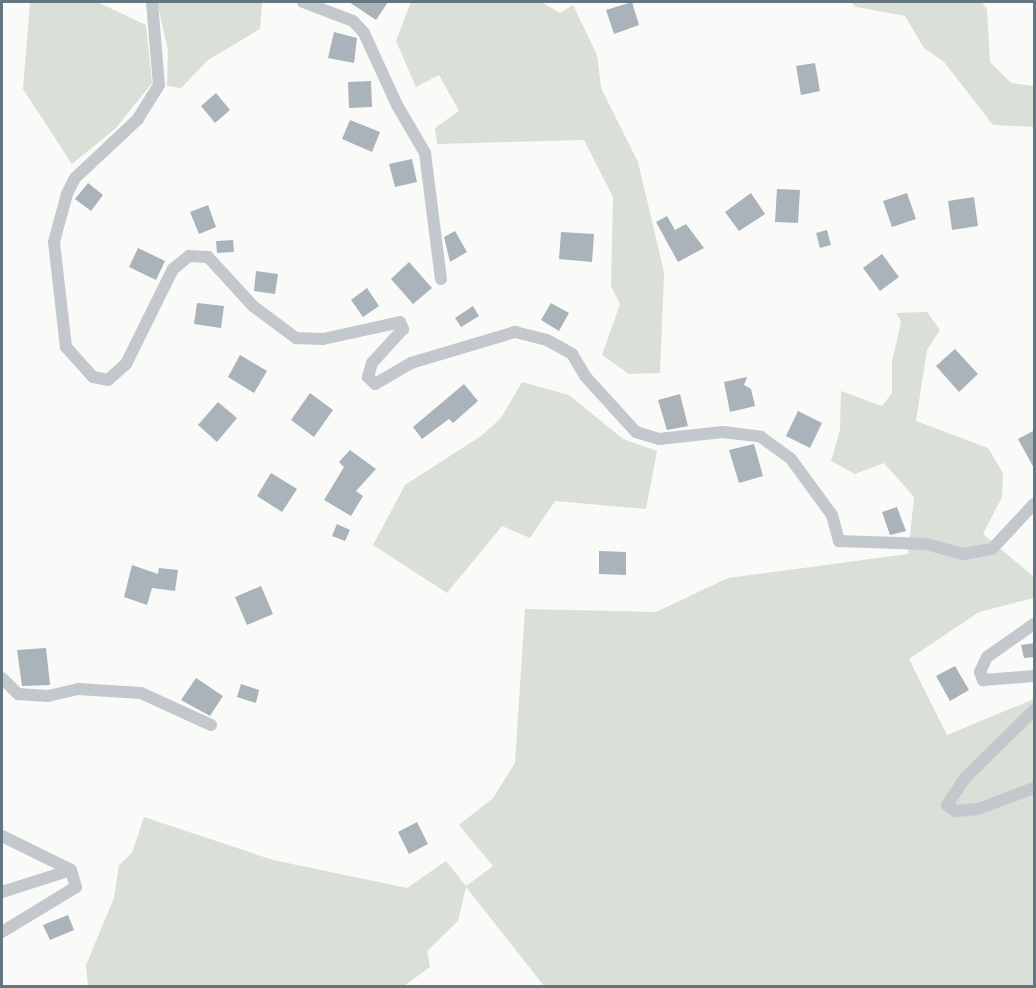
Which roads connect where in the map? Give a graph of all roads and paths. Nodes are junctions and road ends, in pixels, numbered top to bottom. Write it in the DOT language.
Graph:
graph roads {
  1 [pos="152,2"];
  2 [pos="303,2"];
  3 [pos="441,279"];
  4 [pos="1035,504"];
  5 [pos="1035,624"];
  6 [pos="1035,676"];
  7 [pos="2,678"];
  8 [pos="1035,710"];
  9 [pos="211,725"];
  10 [pos="1035,788"];
  11 [pos="2,836"];
  12 [pos="71,870"];
  13 [pos="2,892"];
  14 [pos="2,932"];
  1 -- 4 [label="street"];
  2 -- 3 [label="street"];
  5 -- 6 [label="street"];
  7 -- 9 [label="street"];
  8 -- 10 [label="street"];
  11 -- 12 [label="street"];
  12 -- 13 [label="street"];
  12 -- 14 [label="street"];
}
